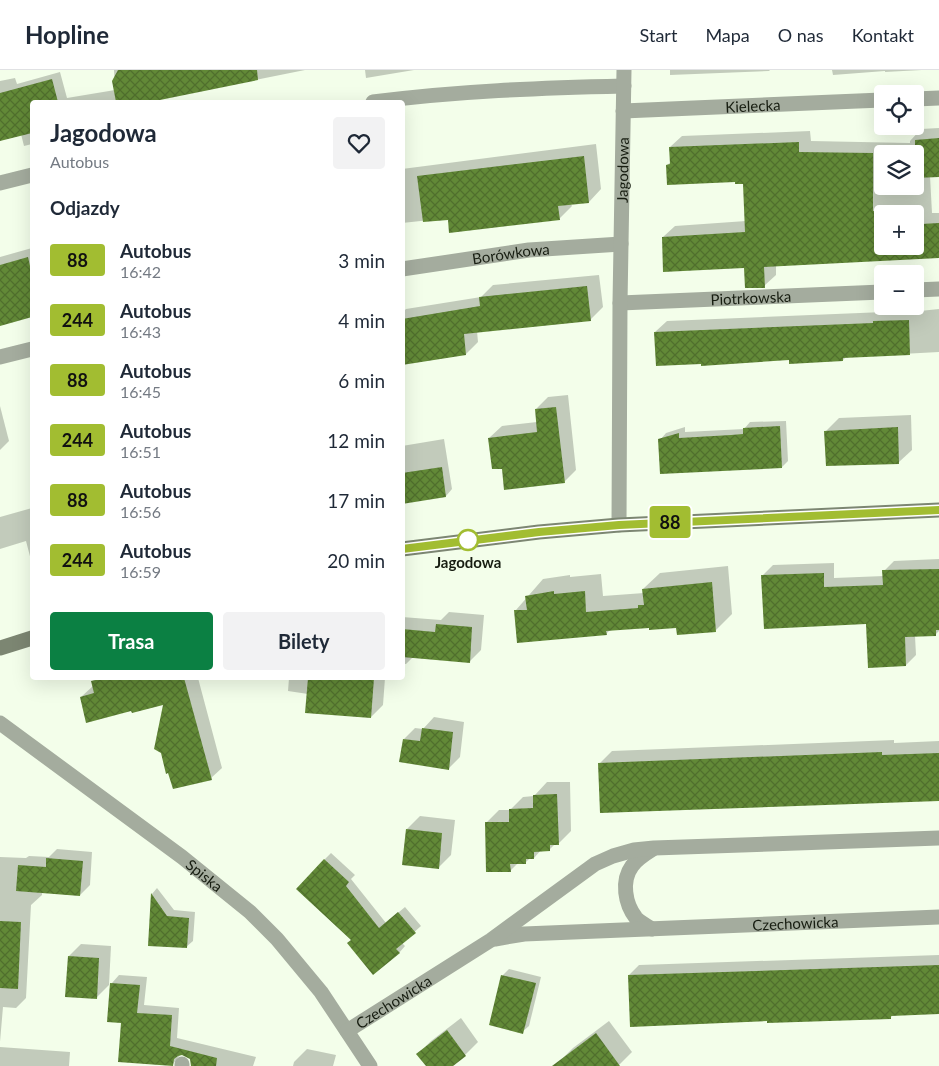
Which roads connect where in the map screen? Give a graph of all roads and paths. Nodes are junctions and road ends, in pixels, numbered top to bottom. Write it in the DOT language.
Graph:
graph roads {
  1 [pos="624,70"];
  2 [pos="624,86"];
  3 [pos="939,98"];
  4 [pos="924,99"];
  5 [pos="390,100"];
  6 [pos="874,100"];
  7 [pos="623,111"];
  8 [pos="30,176"];
  9 [pos="0,183"];
  10 [pos="621,244"];
  11 [pos="405,269"];
  12 [pos="939,289"];
  13 [pos="924,290"];
  14 [pos="874,292"];
  15 [pos="620,303"];
  16 [pos="30,350"];
  17 [pos="0,357"];
  18 [pos="939,510"];
  19 [pos="619,525"];
  20 [pos="405,549"];
  21 [pos="30,639"];
  22 [pos="0,648"];
  23 [pos="2,729"];
  24 [pos="939,838"];
  25 [pos="654,848"];
  26 [pos="939,917"];
  27 [pos="652,929"];
  28 [pos="491,940"];
  29 [pos="347,1031"];
  30 [pos="370,1066"];
  1 -- 2 [label="street, Jagodowa"];
  2 -- 5 [label="street"];
  2 -- 7 [label="street, Jagodowa"];
  3 -- 4 [label="street"];
  6 -- 7 [label="street, Kielecka"];
  7 -- 10 [label="street, Jagodowa"];
  8 -- 9 [label="street"];
  10 -- 11 [label="street, Borówkowa"];
  10 -- 15 [label="street, Jagodowa"];
  12 -- 13 [label="street"];
  14 -- 15 [label="street, Piotrkowska"];
  15 -- 19 [label="street, Jagodowa"];
  16 -- 17 [label="street"];
  18 -- 19 [label="street"];
  19 -- 20 [label="street"];
  21 -- 22 [label="street"];
  23 -- 29 [label="street, Spiska"];
  24 -- 25 [label="street, Czechowicka"];
  25 -- 27 [label="street"];
  25 -- 28 [label="street, Czechowicka"];
  26 -- 27 [label="street, Czechowicka"];
  27 -- 28 [label="street, Czechowicka"];
  28 -- 29 [label="street, Czechowicka"];
  29 -- 30 [label="street, Spiska"];
}
